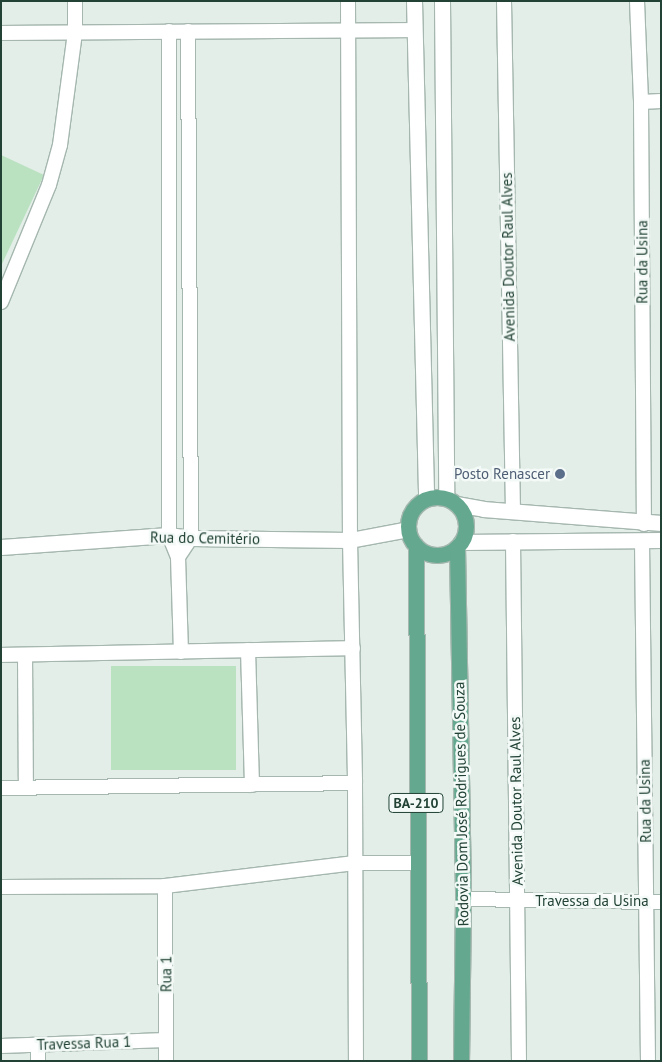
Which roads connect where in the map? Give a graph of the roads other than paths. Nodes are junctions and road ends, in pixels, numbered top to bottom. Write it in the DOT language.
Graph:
graph roads {
  1 [pos="76,1"];
  2 [pos="348,1"];
  3 [pos="414,1"];
  4 [pos="442,1"];
  5 [pos="504,1"];
  6 [pos="637,1"];
  7 [pos="348,30"];
  8 [pos="414,30"];
  9 [pos="169,31"];
  10 [pos="188,31"];
  11 [pos="75,32"];
  12 [pos="1,33"];
  13 [pos="641,102"];
  14 [pos="661,102"];
  15 [pos="1,302"];
  16 [pos="426,498"];
  17 [pos="451,501"];
  18 [pos="513,512"];
  19 [pos="661,523"];
  20 [pos="644,524"];
  21 [pos="408,529"];
  22 [pos="169,535"];
  23 [pos="190,538"];
  24 [pos="350,540"];
  25 [pos="661,540"];
  26 [pos="513,541"];
  27 [pos="642,541"];
  28 [pos="459,545"];
  29 [pos="416,546"];
  30 [pos="1,547"];
  31 [pos="178,557"];
  32 [pos="353,648"];
  33 [pos="248,650"];
  34 [pos="181,652"];
  35 [pos="1,655"];
  36 [pos="25,655"];
  37 [pos="355,783"];
  38 [pos="252,785"];
  39 [pos="1,788"];
  40 [pos="26,788"];
  41 [pos="355,862"];
  42 [pos="416,863"];
  43 [pos="165,886"];
  44 [pos="1,887"];
  45 [pos="463,899"];
  46 [pos="518,901"];
  47 [pos="654,902"];
  48 [pos="166,1040"];
  49 [pos="38,1045"];
  50 [pos="1,1046"];
  51 [pos="38,1061"];
  52 [pos="166,1061"];
  53 [pos="356,1061"];
  54 [pos="418,1061"];
  55 [pos="461,1061"];
  56 [pos="519,1061"];
  57 [pos="648,1061"];
  1 -- 11 [label="street"];
  2 -- 7 [label="street"];
  3 -- 8 [label="main road"];
  4 -- 17 [label="main road"];
  5 -- 18 [label="street, Avenida Doutor Raul Alves"];
  6 -- 13 [label="street, Rua da Usina"];
  7 -- 8 [label="street"];
  7 -- 10 [label="street"];
  7 -- 24 [label="street"];
  8 -- 16 [label="main road"];
  9 -- 10 [label="street"];
  9 -- 11 [label="street"];
  9 -- 22 [label="street"];
  10 -- 23 [label="street"];
  11 -- 12 [label="street"];
  11 -- 15 [label="street"];
  13 -- 14 [label="street"];
  13 -- 20 [label="street, Rua da Usina"];
  16 -- 17 [label="main road"];
  16 -- 21 [label="main road"];
  17 -- 18 [label="main road"];
  17 -- 28 [label="main road"];
  18 -- 20 [label="main road"];
  19 -- 20 [label="main road"];
  21 -- 24 [label="main road, Rua do Cemitério"];
  21 -- 29 [label="main road"];
  22 -- 23 [label="main road, Rua do Cemitério"];
  22 -- 30 [label="main road, Rua do Cemitério"];
  22 -- 31 [label="street"];
  23 -- 24 [label="main road, Rua do Cemitério"];
  23 -- 31 [label="street"];
  24 -- 32 [label="street"];
  25 -- 27 [label="main road"];
  26 -- 27 [label="main road"];
  26 -- 28 [label="main road"];
  26 -- 46 [label="street, Avenida Doutor Raul Alves"];
  27 -- 47 [label="street, Rua da Usina"];
  28 -- 29 [label="main road"];
  28 -- 45 [label="main road, Rodovia Dom José Rodrigues de Souza / BA-210"];
  29 -- 42 [label="main road, BA-210"];
  31 -- 34 [label="street"];
  32 -- 33 [label="street"];
  32 -- 37 [label="street"];
  33 -- 34 [label="street"];
  33 -- 38 [label="street"];
  34 -- 36 [label="street"];
  35 -- 36 [label="street"];
  36 -- 40 [label="street"];
  37 -- 38 [label="street"];
  37 -- 41 [label="street"];
  38 -- 40 [label="street"];
  39 -- 40 [label="street"];
  41 -- 42 [label="street"];
  41 -- 43 [label="street"];
  41 -- 53 [label="street"];
  42 -- 54 [label="main road, BA-210"];
  43 -- 44 [label="street"];
  43 -- 48 [label="street, Rua 1"];
  45 -- 46 [label="street, Travessa da Usina"];
  45 -- 55 [label="main road, Rodovia Dom José Rodrigues de Souza / BA-210"];
  46 -- 47 [label="street, Travessa da Usina"];
  46 -- 56 [label="street, Avenida Doutor Raul Alves"];
  47 -- 57 [label="street, Rua da Usina"];
  48 -- 49 [label="street, Travessa Rua 1"];
  48 -- 52 [label="street, Rua 1"];
  49 -- 50 [label="street, Travessa Rua 1"];
  49 -- 51 [label="street"];
}
